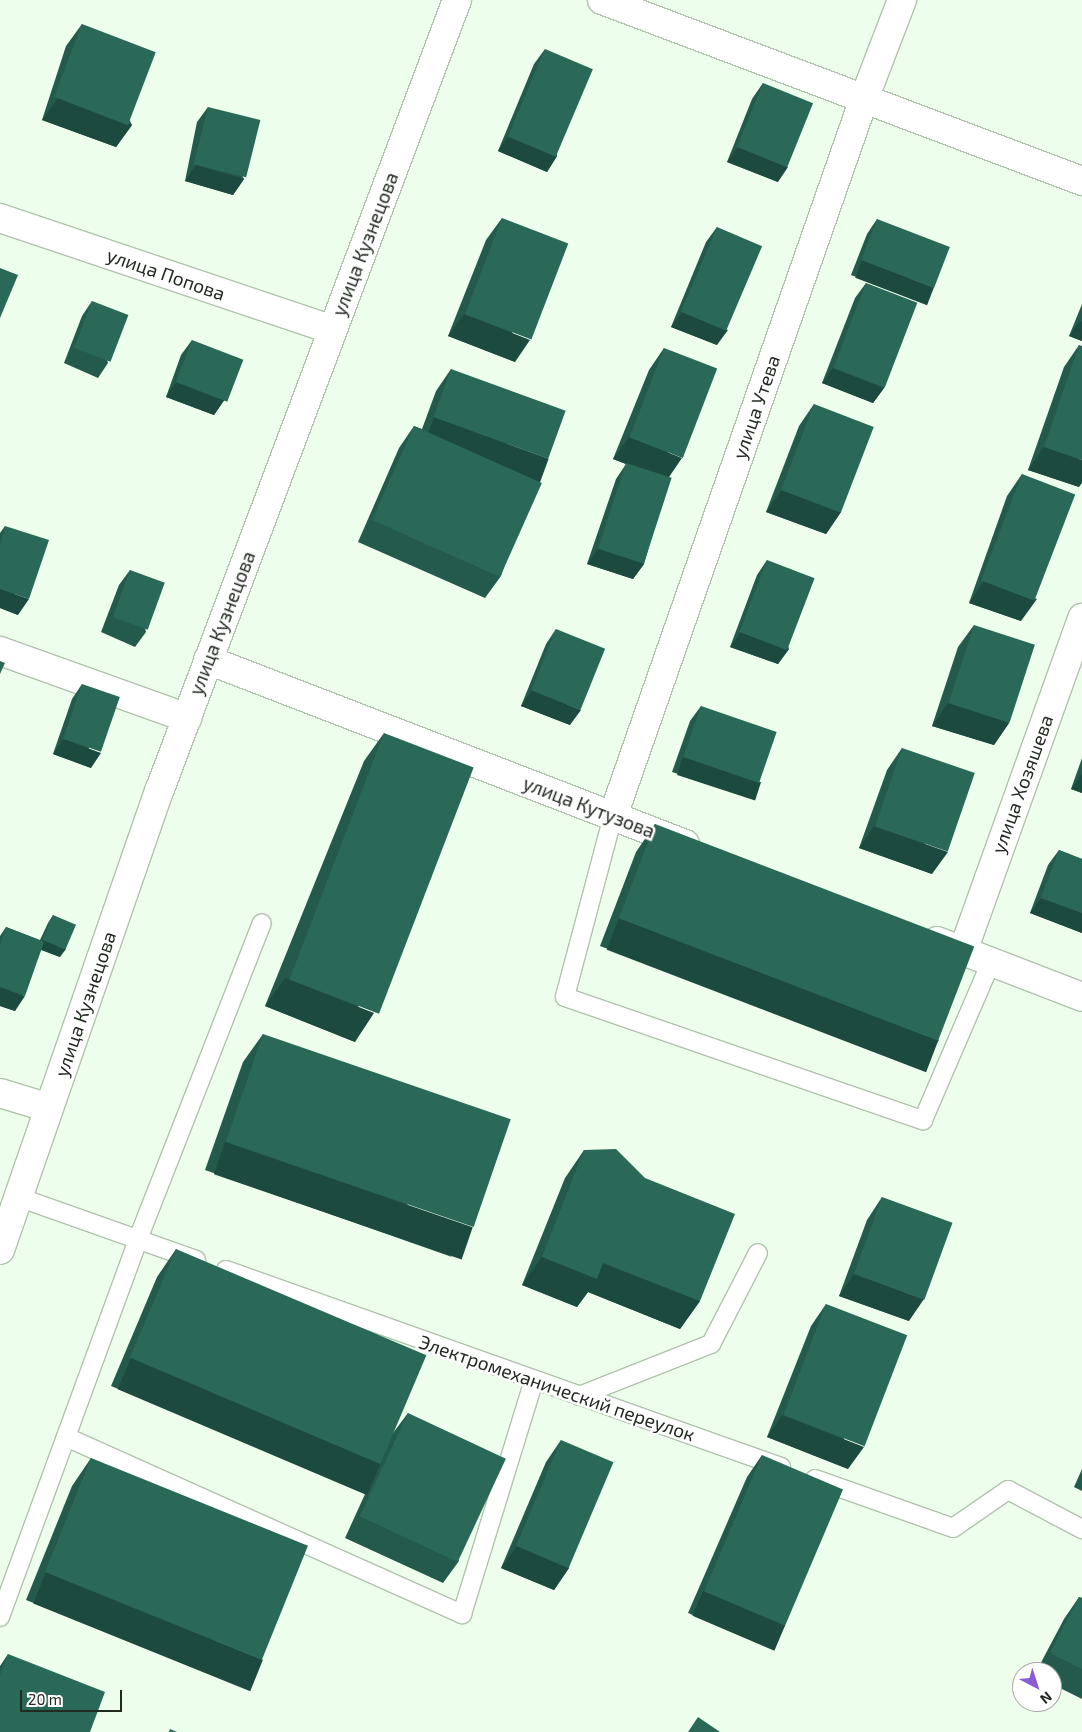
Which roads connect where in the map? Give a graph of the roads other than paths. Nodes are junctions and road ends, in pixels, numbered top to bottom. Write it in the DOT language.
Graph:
graph roads {
  1 [pos="457,0"];
  2 [pos="602,0"];
  3 [pos="902,0"];
  4 [pos="864,99"];
  5 [pos="1082,181"];
  6 [pos="0,218"];
  7 [pos="332,330"];
  8 [pos="1082,618"];
  9 [pos="0,651"];
  10 [pos="208,660"];
  11 [pos="187,718"];
  12 [pos="612,816"];
  13 [pos="705,852"];
  14 [pos="262,923"];
  15 [pos="917,933"];
  16 [pos="963,951"];
  17 [pos="991,962"];
  18 [pos="1082,997"];
  19 [pos="0,1093"];
  20 [pos="49,1108"];
  21 [pos="18,1197"];
  22 [pos="138,1239"];
  23 [pos="0,1250"];
  24 [pos="758,1253"];
  25 [pos="534,1380"];
  26 [pos="579,1396"];
  27 [pos="66,1437"];
  28 [pos="1082,1529"];
  29 [pos="0,1617"];
  1 -- 7 [label="street, улица Кузнецова"];
  2 -- 4 [label="street"];
  3 -- 4 [label="street, улица Утева"];
  4 -- 5 [label="street"];
  4 -- 12 [label="street, улица Утева"];
  6 -- 7 [label="street, улица Попова"];
  7 -- 10 [label="street, улица Кузнецова"];
  8 -- 16 [label="street, улица Хозяшева"];
  9 -- 11 [label="street"];
  10 -- 11 [label="street, улица Кузнецова"];
  10 -- 12 [label="street, улица Кутузова"];
  11 -- 20 [label="street, улица Кузнецова"];
  12 -- 13 [label="street, улица Кутузова"];
  12 -- 17 [label="lane"];
  14 -- 22 [label="lane"];
  15 -- 16 [label="street"];
  16 -- 17 [label="street"];
  17 -- 18 [label="street"];
  19 -- 20 [label="street"];
  20 -- 21 [label="street, улица Кузнецова"];
  21 -- 22 [label="lane, Электромеханический переулок"];
  21 -- 23 [label="street, улица Кузнецова"];
  22 -- 25 [label="lane, Электромеханический переулок"];
  22 -- 27 [label="lane"];
  24 -- 26 [label="lane"];
  25 -- 26 [label="lane, Электромеханический переулок"];
  25 -- 27 [label="lane"];
  26 -- 28 [label="lane, Электромеханический переулок"];
  27 -- 29 [label="lane"];
}
